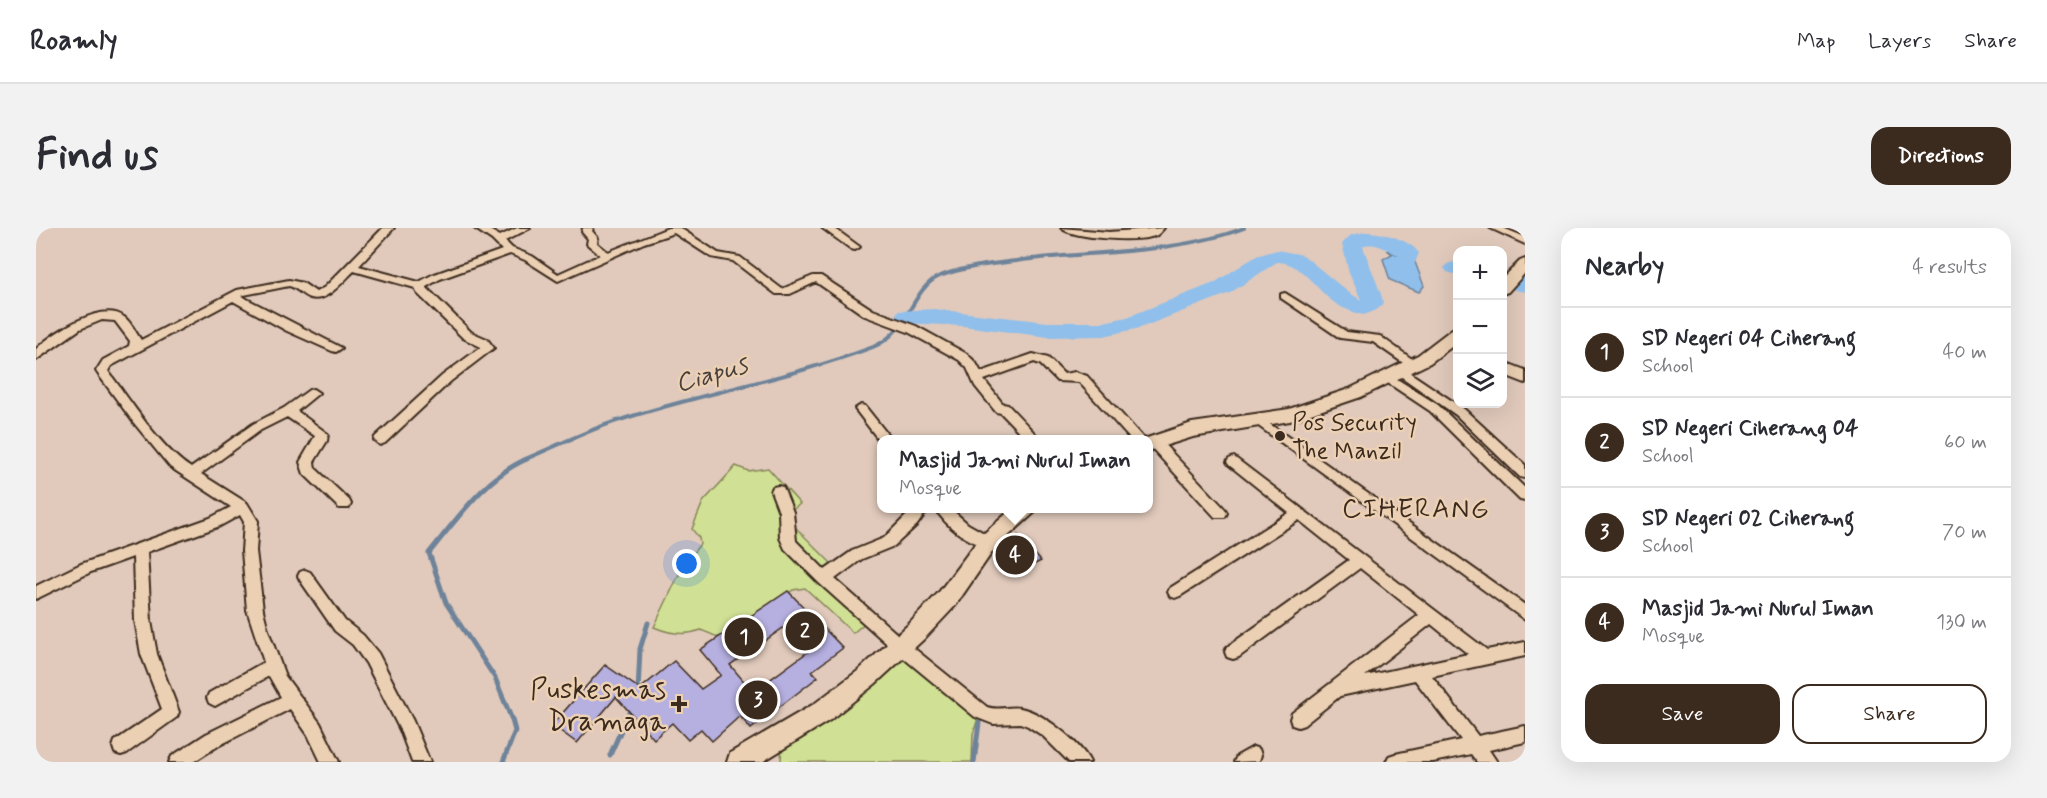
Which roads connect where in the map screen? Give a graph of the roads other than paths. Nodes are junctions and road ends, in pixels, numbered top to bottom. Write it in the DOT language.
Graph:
graph roads {
  1 [pos="389,228"];
  2 [pos="479,228"];
  3 [pos="525,228"];
  4 [pos="588,228"];
  5 [pos="827,228"];
  6 [pos="1066,228"];
  7 [pos="1159,228"];
  8 [pos="1495,228"];
  9 [pos="1086,231"];
  10 [pos="499,240"];
  11 [pos="1525,241"];
  12 [pos="855,247"];
  13 [pos="509,251"];
  14 [pos="606,255"];
  15 [pos="1525,264"];
  16 [pos="352,267"];
  17 [pos="1507,284"];
  18 [pos="420,286"];
  19 [pos="232,296"];
  20 [pos="1284,296"];
  21 [pos="1453,342"];
  22 [pos="134,348"];
  23 [pos="336,348"];
  24 [pos="36,356"];
  25 [pos="1507,369"];
  26 [pos="1401,371"];
  27 [pos="1525,377"];
  28 [pos="976,378"];
  29 [pos="313,393"];
  30 [pos="1436,394"];
  31 [pos="1422,399"];
  32 [pos="861,409"];
  33 [pos="288,411"];
  34 [pos="1257,419"];
  35 [pos="882,435"];
  36 [pos="1030,435"];
  37 [pos="1140,435"];
  38 [pos="380,440"];
  39 [pos="1153,440"];
  40 [pos="1153,448"];
  41 [pos="1234,462"];
  42 [pos="1525,474"];
  43 [pos="190,475"];
  44 [pos="778,491"];
  45 [pos="1525,496"];
  46 [pos="344,504"];
  47 [pos="242,507"];
  48 [pos="918,513"];
  49 [pos="946,513"];
  50 [pos="1021,513"];
  51 [pos="1220,513"];
  52 [pos="1300,513"];
  53 [pos="988,542"];
  54 [pos="140,548"];
  55 [pos="1360,560"];
  56 [pos="305,576"];
  57 [pos="824,579"];
  58 [pos="36,592"];
  59 [pos="1175,592"];
  60 [pos="1525,613"];
  61 [pos="1431,615"];
  62 [pos="900,646"];
  63 [pos="1525,649"];
  64 [pos="1233,652"];
  65 [pos="1485,657"];
  66 [pos="272,666"];
  67 [pos="1418,671"];
  68 [pos="1334,690"];
  69 [pos="215,698"];
  70 [pos="293,699"];
  71 [pos="1298,719"];
  72 [pos="1525,734"];
  73 [pos="1475,745"];
  74 [pos="121,747"];
  75 [pos="178,762"];
  76 [pos="330,762"];
  77 [pos="421,762"];
  78 [pos="740,762"];
  79 [pos="1081,762"];
  80 [pos="1395,762"];
  81 [pos="1488,762"];
  1 -- 16 [label="street"];
  2 -- 10 [label="street"];
  3 -- 10 [label="street"];
  4 -- 14 [label="street"];
  5 -- 12 [label="street"];
  6 -- 9 [label="street"];
  7 -- 9 [label="street"];
  8 -- 11 [label="street"];
  10 -- 13 [label="street"];
  13 -- 14 [label="street"];
  13 -- 18 [label="street"];
  14 -- 28 [label="street"];
  15 -- 17 [label="street"];
  16 -- 18 [label="street"];
  16 -- 19 [label="street"];
  18 -- 38 [label="street"];
  19 -- 22 [label="street"];
  19 -- 23 [label="street"];
  20 -- 26 [label="street"];
  21 -- 26 [label="street"];
  22 -- 24 [label="street"];
  22 -- 43 [label="street"];
  25 -- 27 [label="street"];
  26 -- 30 [label="street"];
  26 -- 31 [label="street"];
  26 -- 34 [label="street"];
  28 -- 36 [label="street"];
  28 -- 37 [label="street"];
  29 -- 33 [label="street"];
  30 -- 31 [label="street"];
  30 -- 42 [label="street"];
  31 -- 45 [label="street"];
  32 -- 35 [label="street"];
  33 -- 43 [label="street"];
  33 -- 46 [label="street"];
  34 -- 39 [label="street"];
  34 -- 60 [label="street"];
  40 -- 51 [label="street"];
  41 -- 52 [label="street"];
  43 -- 47 [label="street"];
  44 -- 57 [label="street"];
  47 -- 54 [label="street"];
  47 -- 66 [label="street"];
  48 -- 57 [label="street"];
  49 -- 53 [label="street"];
  50 -- 53 [label="street"];
  52 -- 55 [label="street"];
  52 -- 59 [label="street"];
  53 -- 62 [label="street"];
  54 -- 58 [label="street"];
  54 -- 74 [label="street"];
  55 -- 61 [label="street"];
  55 -- 64 [label="street"];
  56 -- 77 [label="street"];
  57 -- 62 [label="street"];
  61 -- 65 [label="street"];
  61 -- 68 [label="street"];
  62 -- 78 [label="street"];
  62 -- 79 [label="street"];
  63 -- 65 [label="street"];
  65 -- 67 [label="street"];
  66 -- 69 [label="street"];
  66 -- 70 [label="street"];
  67 -- 68 [label="street"];
  67 -- 73 [label="street"];
  68 -- 71 [label="street"];
  70 -- 75 [label="street"];
  70 -- 76 [label="street"];
  72 -- 73 [label="street"];
  73 -- 80 [label="street"];
  73 -- 81 [label="street"];
}
